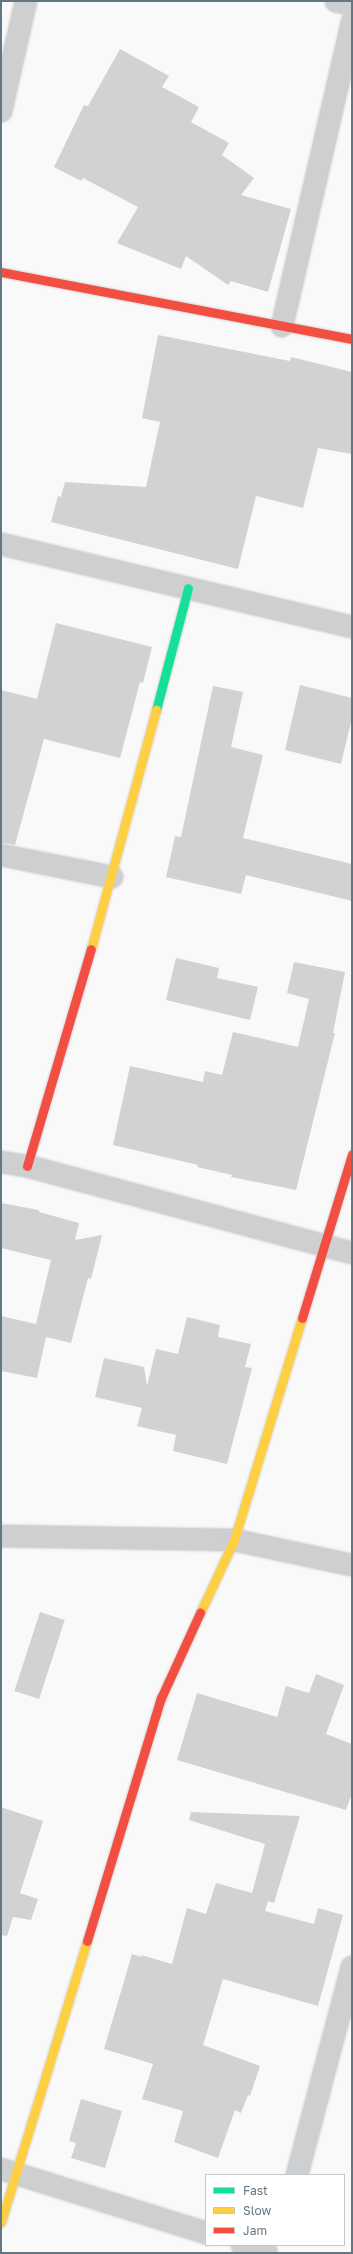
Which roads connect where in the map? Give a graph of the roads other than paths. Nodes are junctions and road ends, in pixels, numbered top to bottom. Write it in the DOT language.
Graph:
graph roads {
  1 [pos="26,1"];
  2 [pos="336,1"];
  3 [pos="352,5"];
  4 [pos="352,22"];
  5 [pos="1,111"];
  6 [pos="1,272"];
  7 [pos="282,326"];
  8 [pos="352,339"];
  9 [pos="1,544"];
  10 [pos="188,588"];
  11 [pos="352,627"];
  12 [pos="1,855"];
  13 [pos="112,877"];
  14 [pos="352,1154"];
  15 [pos="1,1162"];
  16 [pos="27,1166"];
  17 [pos="323,1246"];
  18 [pos="352,1253"];
  19 [pos="1,1536"];
  20 [pos="234,1540"];
  21 [pos="352,1565"];
  22 [pos="352,1967"];
  23 [pos="8,2171"];
  24 [pos="297,2174"];
  25 [pos="1,2222"];
  26 [pos="205,2234"];
  27 [pos="245,2246"];
  28 [pos="267,2253"];
  1 -- 5 [label="street"];
  2 -- 3 [label="street"];
  4 -- 7 [label="street"];
  6 -- 7 [label="street"];
  7 -- 8 [label="street"];
  9 -- 10 [label="street"];
  10 -- 11 [label="street"];
  10 -- 13 [label="street"];
  12 -- 13 [label="street"];
  13 -- 16 [label="street"];
  14 -- 17 [label="street"];
  15 -- 16 [label="street"];
  16 -- 17 [label="street"];
  17 -- 18 [label="street"];
  17 -- 20 [label="street"];
  19 -- 20 [label="street"];
  20 -- 21 [label="street"];
  20 -- 23 [label="street"];
  22 -- 24 [label="street"];
  23 -- 25 [label="street"];
  23 -- 26 [label="street"];
  27 -- 28 [label="street"];
}
